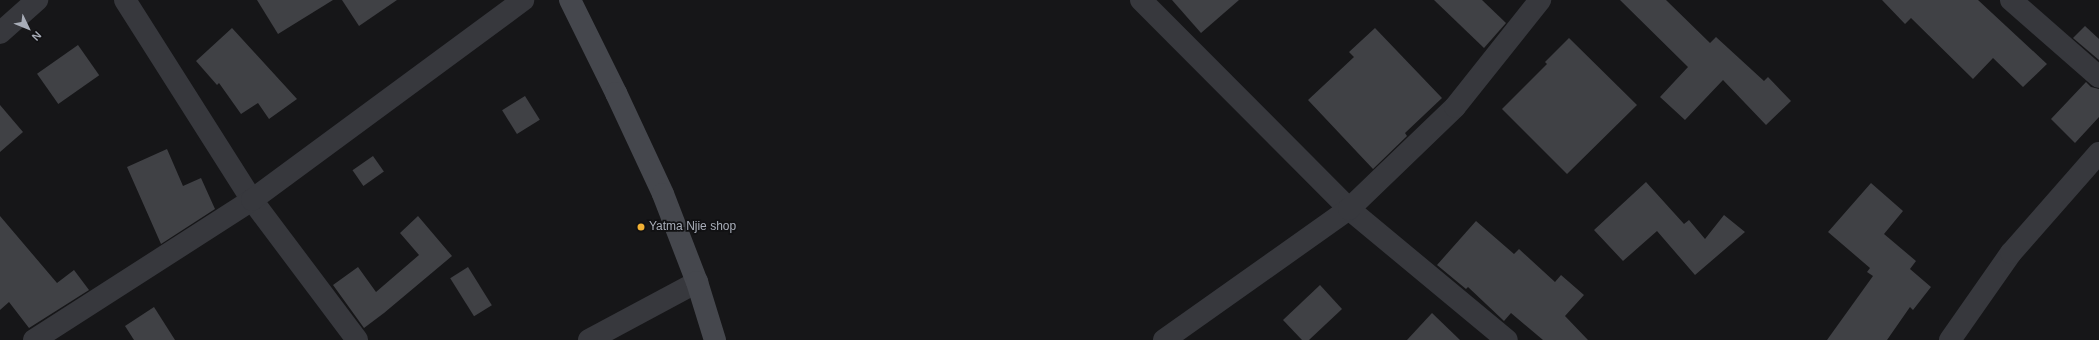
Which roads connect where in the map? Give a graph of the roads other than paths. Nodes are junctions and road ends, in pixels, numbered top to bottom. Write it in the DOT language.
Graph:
graph roads {
  1 [pos="36,0"];
  2 [pos="125,0"];
  3 [pos="523,0"];
  4 [pos="570,0"];
  5 [pos="1141,0"];
  6 [pos="2011,0"];
  7 [pos="1536,2"];
  8 [pos="0,33"];
  9 [pos="2099,77"];
  10 [pos="2099,153"];
  11 [pos="252,200"];
  12 [pos="1349,209"];
  13 [pos="697,282"];
  14 [pos="1178,336"];
  15 [pos="34,340"];
  16 [pos="357,340"];
  17 [pos="589,340"];
  18 [pos="715,340"];
  19 [pos="1507,340"];
  20 [pos="1950,340"];
  1 -- 8 [label="street"];
  2 -- 11 [label="street"];
  3 -- 11 [label="street"];
  4 -- 13 [label="street"];
  5 -- 12 [label="street"];
  6 -- 9 [label="street"];
  7 -- 12 [label="street"];
  10 -- 20 [label="street"];
  11 -- 15 [label="street"];
  11 -- 16 [label="street"];
  12 -- 14 [label="street"];
  12 -- 19 [label="street"];
  13 -- 17 [label="street"];
  13 -- 18 [label="street"];
}
